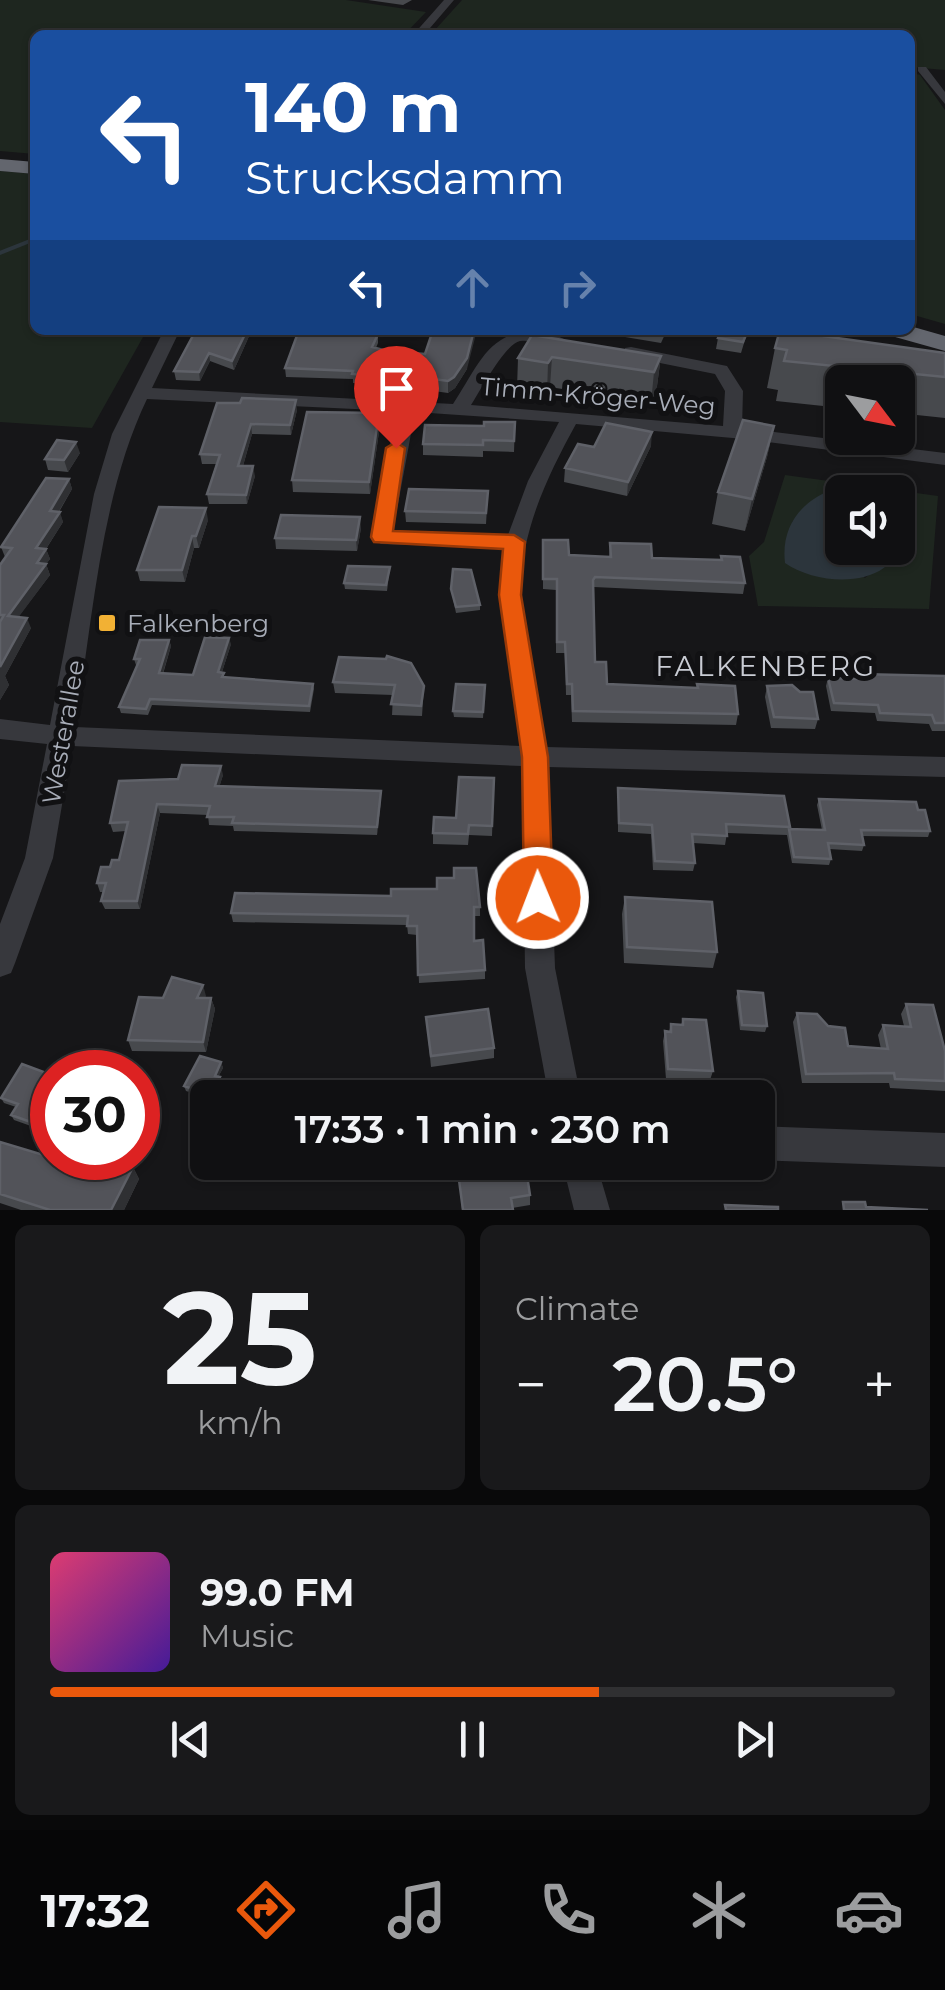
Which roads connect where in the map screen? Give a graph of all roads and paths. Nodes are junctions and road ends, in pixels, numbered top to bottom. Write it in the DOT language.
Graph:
graph roads {
  1 [pos="448,0"];
  2 [pos="425,30"];
  3 [pos="916,69"];
  4 [pos="945,71"];
  5 [pos="945,100"];
  6 [pos="0,157"];
  7 [pos="30,160"];
  8 [pos="0,165"];
  9 [pos="30,168"];
  10 [pos="915,324"];
  11 [pos="945,333"];
  12 [pos="169,335"];
  13 [pos="914,335"];
  14 [pos="580,344"];
  15 [pos="945,344"];
  16 [pos="615,349"];
  17 [pos="138,394"];
  18 [pos="407,405"];
  19 [pos="459,409"];
  20 [pos="571,416"];
  21 [pos="732,433"];
  22 [pos="945,459"];
  23 [pos="514,542"];
  24 [pos="0,729"];
  25 [pos="61,736"];
  26 [pos="535,757"];
  27 [pos="945,766"];
  28 [pos="0,963"];
  29 [pos="562,1080"];
  30 [pos="775,1144"];
  31 [pos="945,1150"];
  32 [pos="584,1180"];
  33 [pos="592,1210"];
  1 -- 2 [label="street"];
  3 -- 4 [label="street"];
  3 -- 5 [label="street"];
  6 -- 7 [label="highway"];
  8 -- 9 [label="highway"];
  10 -- 11 [label="highway"];
  12 -- 17 [label="street, Westerallee"];
  13 -- 15 [label="highway"];
  14 -- 19 [label="street, Timm-Kröger-Weg"];
  16 -- 21 [label="street, Timm-Kröger-Weg"];
  17 -- 18 [label="street, Timm-Kröger-Weg"];
  17 -- 25 [label="street, Westerallee"];
  18 -- 19 [label="street, Timm-Kröger-Weg"];
  18 -- 23 [label="street"];
  19 -- 20 [label="street, Timm-Kröger-Weg"];
  20 -- 21 [label="street, Timm-Kröger-Weg"];
  20 -- 23 [label="street"];
  21 -- 22 [label="street, Timm-Kröger-Weg"];
  23 -- 26 [label="street"];
  24 -- 25 [label="street"];
  25 -- 26 [label="street"];
  25 -- 28 [label="street, Westerallee"];
  26 -- 27 [label="street"];
  26 -- 29 [label="street"];
  30 -- 31 [label="street"];
  32 -- 33 [label="street"];
}
